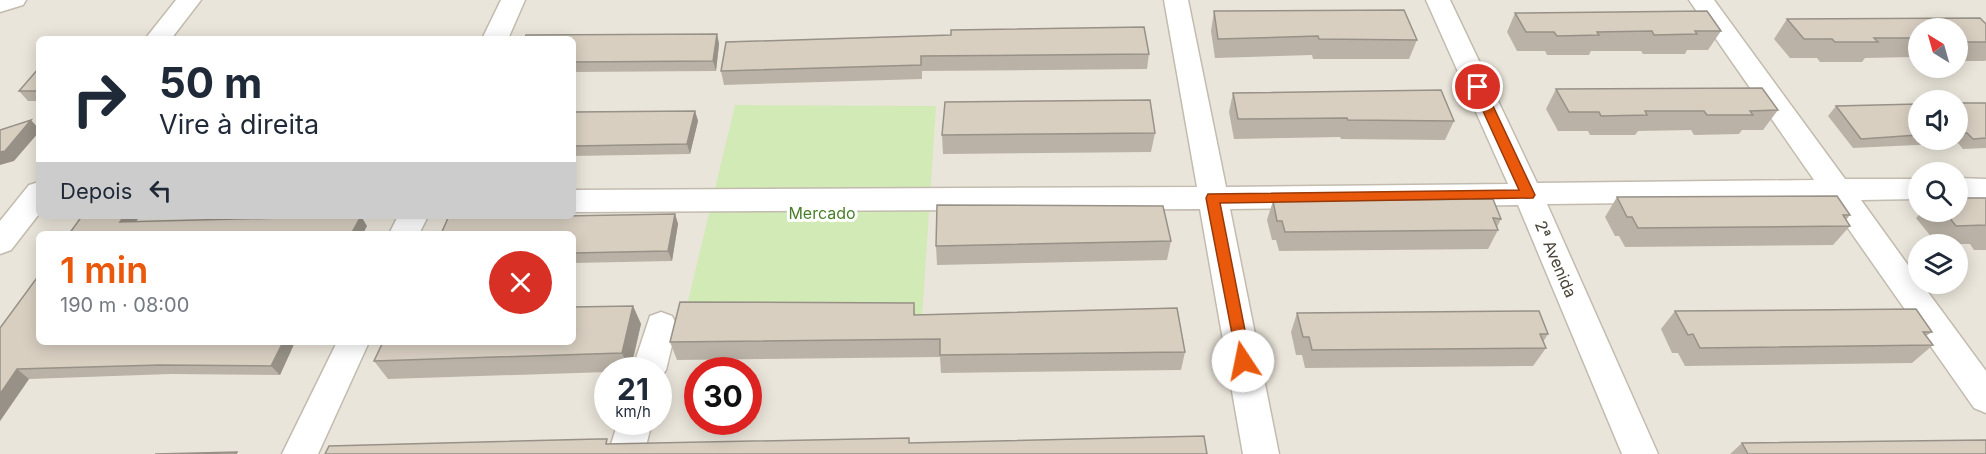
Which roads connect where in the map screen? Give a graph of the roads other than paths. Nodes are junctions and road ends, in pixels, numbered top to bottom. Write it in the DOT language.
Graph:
graph roads {
  1 [pos="14,0"];
  2 [pos="189,0"];
  3 [pos="513,0"];
  4 [pos="1176,0"];
  5 [pos="1437,0"];
  6 [pos="1701,0"];
  7 [pos="0,4"];
  8 [pos="160,36"];
  9 [pos="496,36"];
  10 [pos="1837,189"];
  11 [pos="1908,189"];
  12 [pos="1968,189"];
  13 [pos="1986,190"];
  14 [pos="1528,195"];
  15 [pos="36,197"];
  16 [pos="1213,198"];
  17 [pos="576,201"];
  18 [pos="0,242"];
  19 [pos="661,325"];
  20 [pos="352,345"];
  21 [pos="652,357"];
  22 [pos="1986,399"];
  23 [pos="631,435"];
  24 [pos="300,454"];
  25 [pos="626,454"];
  26 [pos="1261,454"];
  27 [pos="1640,454"];
  1 -- 7 [label="street"];
  2 -- 8 [label="street"];
  3 -- 9 [label="street"];
  4 -- 16 [label="street"];
  5 -- 14 [label="street, 2ª Avenida"];
  6 -- 10 [label="street"];
  10 -- 11 [label="street"];
  10 -- 14 [label="street"];
  10 -- 22 [label="street"];
  12 -- 13 [label="street"];
  14 -- 16 [label="street"];
  14 -- 27 [label="street, 2ª Avenida"];
  15 -- 18 [label="street"];
  16 -- 17 [label="street"];
  16 -- 26 [label="street"];
  19 -- 21 [label="street"];
  20 -- 24 [label="street"];
  23 -- 25 [label="street"];
}
